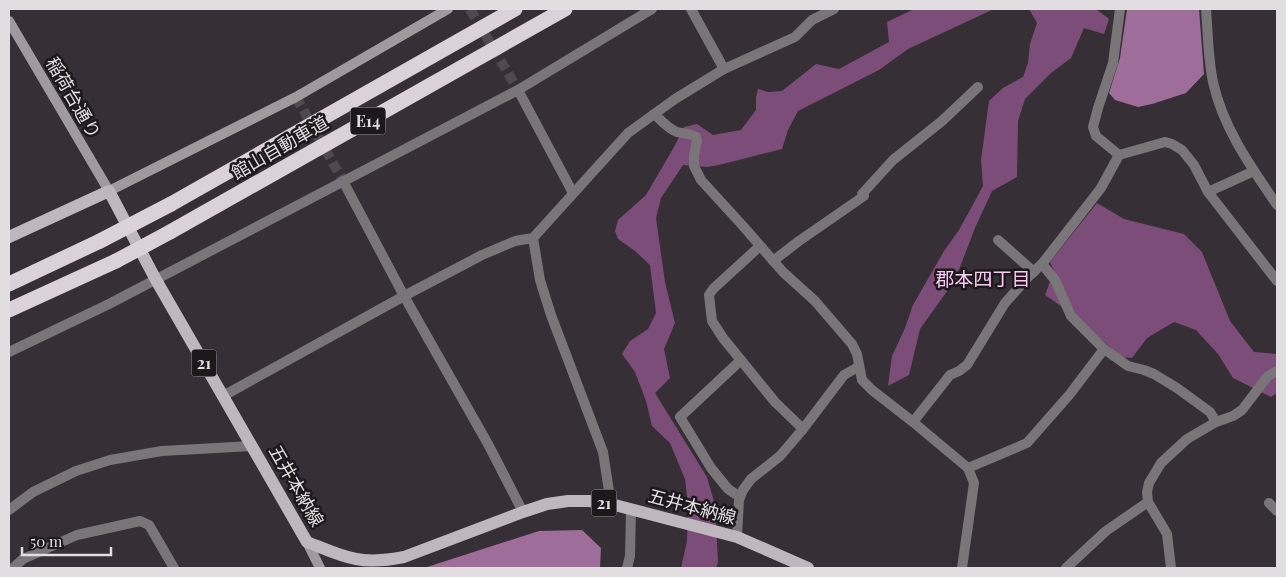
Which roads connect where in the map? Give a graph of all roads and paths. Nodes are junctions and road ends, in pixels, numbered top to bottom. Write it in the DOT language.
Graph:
graph roads {
  1 [pos="448,9"];
  2 [pos="515,9"];
  3 [pos="565,9"];
  4 [pos="652,9"];
  5 [pos="691,9"];
  6 [pos="834,9"];
  7 [pos="1120,9"];
  8 [pos="1206,9"];
  9 [pos="9,21"];
  10 [pos="724,70"];
  11 [pos="978,87"];
  12 [pos="518,90"];
  13 [pos="654,114"];
  14 [pos="1119,154"];
  15 [pos="1254,171"];
  16 [pos="343,181"];
  17 [pos="109,191"];
  18 [pos="1208,192"];
  19 [pos="573,193"];
  20 [pos="1277,205"];
  21 [pos="9,237"];
  22 [pos="533,238"];
  23 [pos="998,240"];
  24 [pos="760,246"];
  25 [pos="773,261"];
  26 [pos="1042,264"];
  27 [pos="1034,272"];
  28 [pos="156,280"];
  29 [pos="1277,282"];
  30 [pos="9,284"];
  31 [pos="404,296"];
  32 [pos="9,310"];
  33 [pos="1104,349"];
  34 [pos="9,352"];
  35 [pos="741,360"];
  36 [pos="858,367"];
  37 [pos="1277,371"];
  38 [pos="223,396"];
  39 [pos="913,422"];
  40 [pos="1216,422"];
  41 [pos="803,429"];
  42 [pos="252,446"];
  43 [pos="968,468"];
  44 [pos="740,497"];
  45 [pos="1148,502"];
  46 [pos="1269,503"];
  47 [pos="611,504"];
  48 [pos="631,509"];
  49 [pos="9,510"];
  50 [pos="1277,511"];
  51 [pos="523,512"];
  52 [pos="737,537"];
  53 [pos="307,542"];
  54 [pos="13,568"];
  55 [pos="174,568"];
  56 [pos="320,568"];
  57 [pos="628,568"];
  58 [pos="808,568"];
  59 [pos="962,568"];
  60 [pos="1066,568"];
  61 [pos="1171,568"];
  1 -- 17 [label="street"];
  2 -- 30 [label="highway, 館山自動車道 / E14, bridge"];
  3 -- 32 [label="highway, 館山自動車道 / E14, bridge"];
  4 -- 12 [label="street"];
  5 -- 10 [label="street"];
  6 -- 10 [label="street"];
  7 -- 14 [label="street"];
  8 -- 15 [label="street"];
  9 -- 17 [label="street, 稲荷台通り"];
  10 -- 13 [label="street"];
  11 -- 25 [label="street"];
  12 -- 16 [label="street"];
  12 -- 19 [label="street"];
  13 -- 19 [label="street"];
  13 -- 24 [label="street"];
  14 -- 18 [label="street"];
  14 -- 26 [label="street"];
  15 -- 18 [label="street"];
  15 -- 20 [label="street"];
  16 -- 28 [label="street"];
  16 -- 31 [label="street"];
  17 -- 21 [label="main road"];
  17 -- 28 [label="main road, 五井本納線 / 21"];
  18 -- 29 [label="street"];
  19 -- 22 [label="street"];
  22 -- 31 [label="street"];
  22 -- 47 [label="street"];
  23 -- 27 [label="street"];
  24 -- 25 [label="street"];
  24 -- 35 [label="street"];
  25 -- 36 [label="street"];
  26 -- 27 [label="street"];
  26 -- 33 [label="street"];
  27 -- 39 [label="street"];
  28 -- 34 [label="street"];
  28 -- 38 [label="main road, 五井本納線 / 21"];
  31 -- 38 [label="street"];
  31 -- 51 [label="street"];
  33 -- 40 [label="street"];
  33 -- 43 [label="street"];
  35 -- 41 [label="street"];
  35 -- 44 [label="street"];
  36 -- 39 [label="street"];
  36 -- 41 [label="street"];
  37 -- 40 [label="street"];
  38 -- 42 [label="main road, 五井本納線 / 21"];
  39 -- 43 [label="street"];
  40 -- 45 [label="street"];
  41 -- 44 [label="street"];
  42 -- 49 [label="street"];
  42 -- 53 [label="main road, 五井本納線 / 21"];
  43 -- 59 [label="street"];
  44 -- 52 [label="street"];
  45 -- 60 [label="street"];
  45 -- 61 [label="street"];
  46 -- 50 [label="street"];
  47 -- 48 [label="main road, 五井本納線 / 21"];
  47 -- 51 [label="main road, 五井本納線 / 21"];
  48 -- 52 [label="main road, 五井本納線 / 21"];
  48 -- 57 [label="street"];
  51 -- 53 [label="main road, 五井本納線 / 21"];
  52 -- 58 [label="main road, 五井本納線 / 21"];
  53 -- 56 [label="street"];
  54 -- 55 [label="street"];
}
